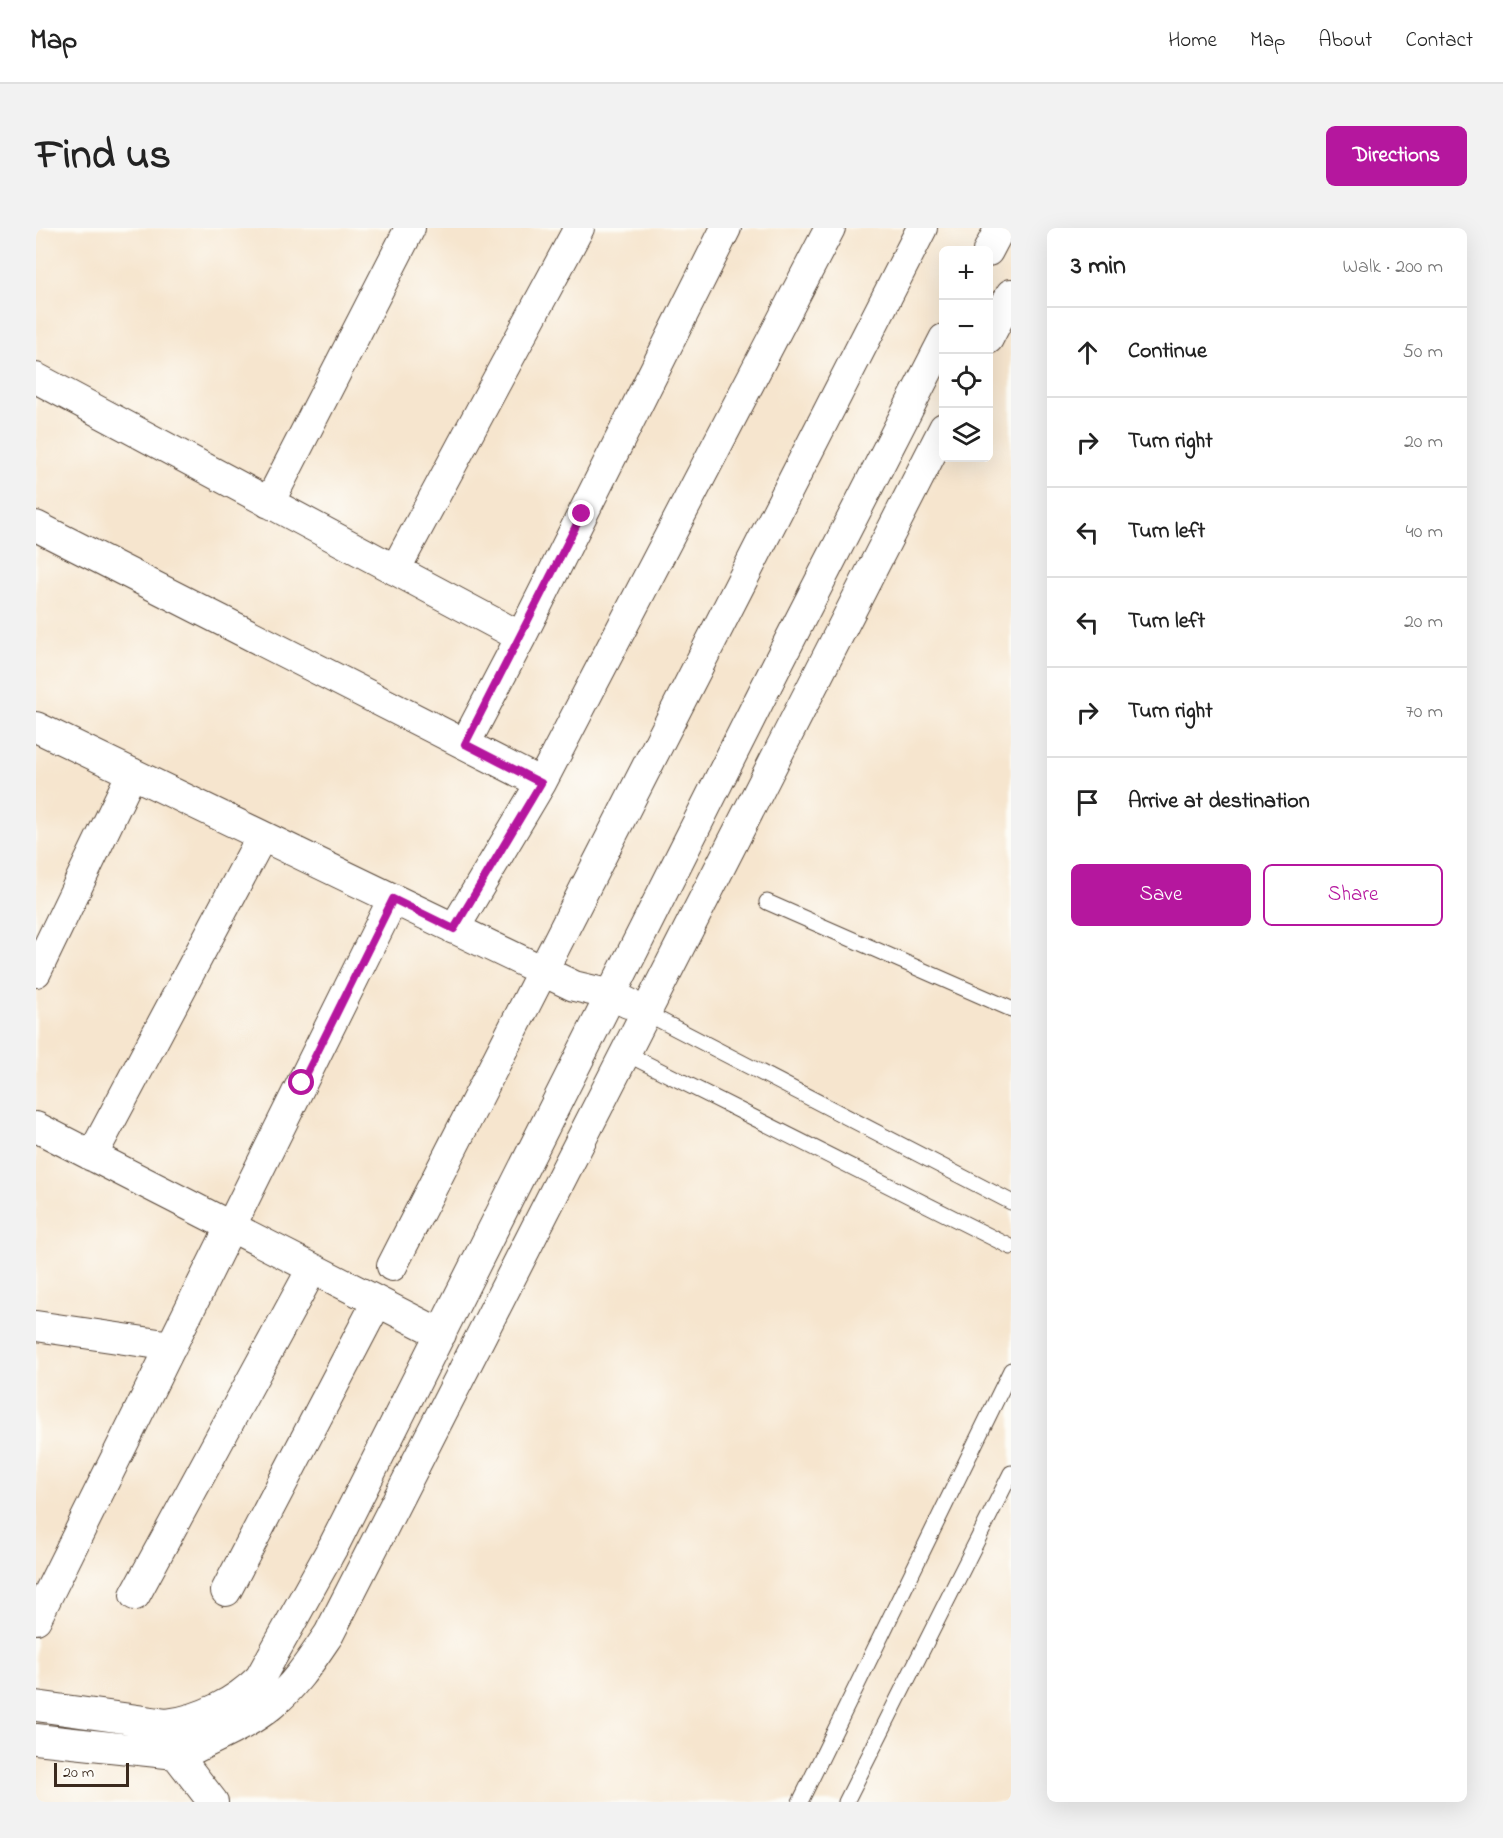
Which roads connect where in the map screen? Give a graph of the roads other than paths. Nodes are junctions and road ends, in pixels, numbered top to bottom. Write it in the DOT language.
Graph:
graph roads {
  1 [pos="410,228"];
  2 [pos="579,228"];
  3 [pos="726,228"];
  4 [pos="922,228"];
  5 [pos="1000,228"];
  6 [pos="824,230"];
  7 [pos="990,246"];
  8 [pos="1011,294"];
  9 [pos="993,329"];
  10 [pos="939,349"];
  11 [pos="36,378"];
  12 [pos="939,438"];
  13 [pos="268,503"];
  14 [pos="36,526"];
  15 [pos="395,570"];
  16 [pos="521,637"];
  17 [pos="36,727"];
  18 [pos="465,744"];
  19 [pos="132,773"];
  20 [pos="541,783"];
  21 [pos="262,836"];
  22 [pos="393,899"];
  23 [pos="767,902"];
  24 [pos="454,929"];
  25 [pos="542,971"];
  26 [pos="36,972"];
  27 [pos="574,986"];
  28 [pos="612,994"];
  29 [pos="1011,1009"];
  30 [pos="646,1013"];
  31 [pos="592,1031"];
  32 [pos="625,1053"];
  33 [pos="36,1127"];
  34 [pos="92,1156"];
  35 [pos="1011,1202"];
  36 [pos="231,1227"];
  37 [pos="1011,1247"];
  38 [pos="392,1266"];
  39 [pos="312,1269"];
  40 [pos="377,1302"];
  41 [pos="36,1326"];
  42 [pos="441,1334"];
  43 [pos="172,1346"];
  44 [pos="1011,1370"];
  45 [pos="1011,1473"];
  46 [pos="225,1591"];
  47 [pos="135,1595"];
  48 [pos="36,1619"];
  49 [pos="36,1706"];
  50 [pos="167,1724"];
  51 [pos="36,1739"];
  52 [pos="176,1754"];
  53 [pos="213,1802"];
  54 [pos="800,1802"];
  55 [pos="846,1802"];
  1 -- 13 [label="street"];
  2 -- 15 [label="street"];
  3 -- 16 [label="street"];
  4 -- 25 [label="street"];
  5 -- 7 [label="street"];
  6 -- 20 [label="street"];
  8 -- 9 [label="street"];
  10 -- 28 [label="street"];
  11 -- 13 [label="street"];
  12 -- 30 [label="street"];
  13 -- 15 [label="street"];
  14 -- 18 [label="street"];
  15 -- 16 [label="street"];
  16 -- 18 [label="street"];
  17 -- 19 [label="street"];
  18 -- 20 [label="street"];
  19 -- 21 [label="street"];
  19 -- 26 [label="street"];
  20 -- 24 [label="street"];
  21 -- 22 [label="street"];
  21 -- 34 [label="street"];
  22 -- 24 [label="street"];
  22 -- 36 [label="street"];
  23 -- 29 [label="lane"];
  24 -- 25 [label="street"];
  25 -- 27 [label="street"];
  25 -- 38 [label="street"];
  27 -- 28 [label="street"];
  27 -- 31 [label="street"];
  28 -- 30 [label="street"];
  28 -- 31 [label="street"];
  30 -- 32 [label="street"];
  30 -- 35 [label="lane"];
  31 -- 32 [label="street"];
  31 -- 42 [label="street"];
  32 -- 37 [label="lane"];
  32 -- 52 [label="street"];
  33 -- 34 [label="street"];
  34 -- 36 [label="street"];
  36 -- 39 [label="street"];
  36 -- 43 [label="street"];
  39 -- 40 [label="street"];
  39 -- 47 [label="street"];
  40 -- 42 [label="street"];
  40 -- 46 [label="street"];
  41 -- 43 [label="street"];
  42 -- 50 [label="street"];
  43 -- 48 [label="street"];
  44 -- 54 [label="lane"];
  45 -- 55 [label="lane"];
  49 -- 50 [label="street"];
  50 -- 52 [label="street"];
  51 -- 52 [label="street"];
  52 -- 53 [label="street"];
}
